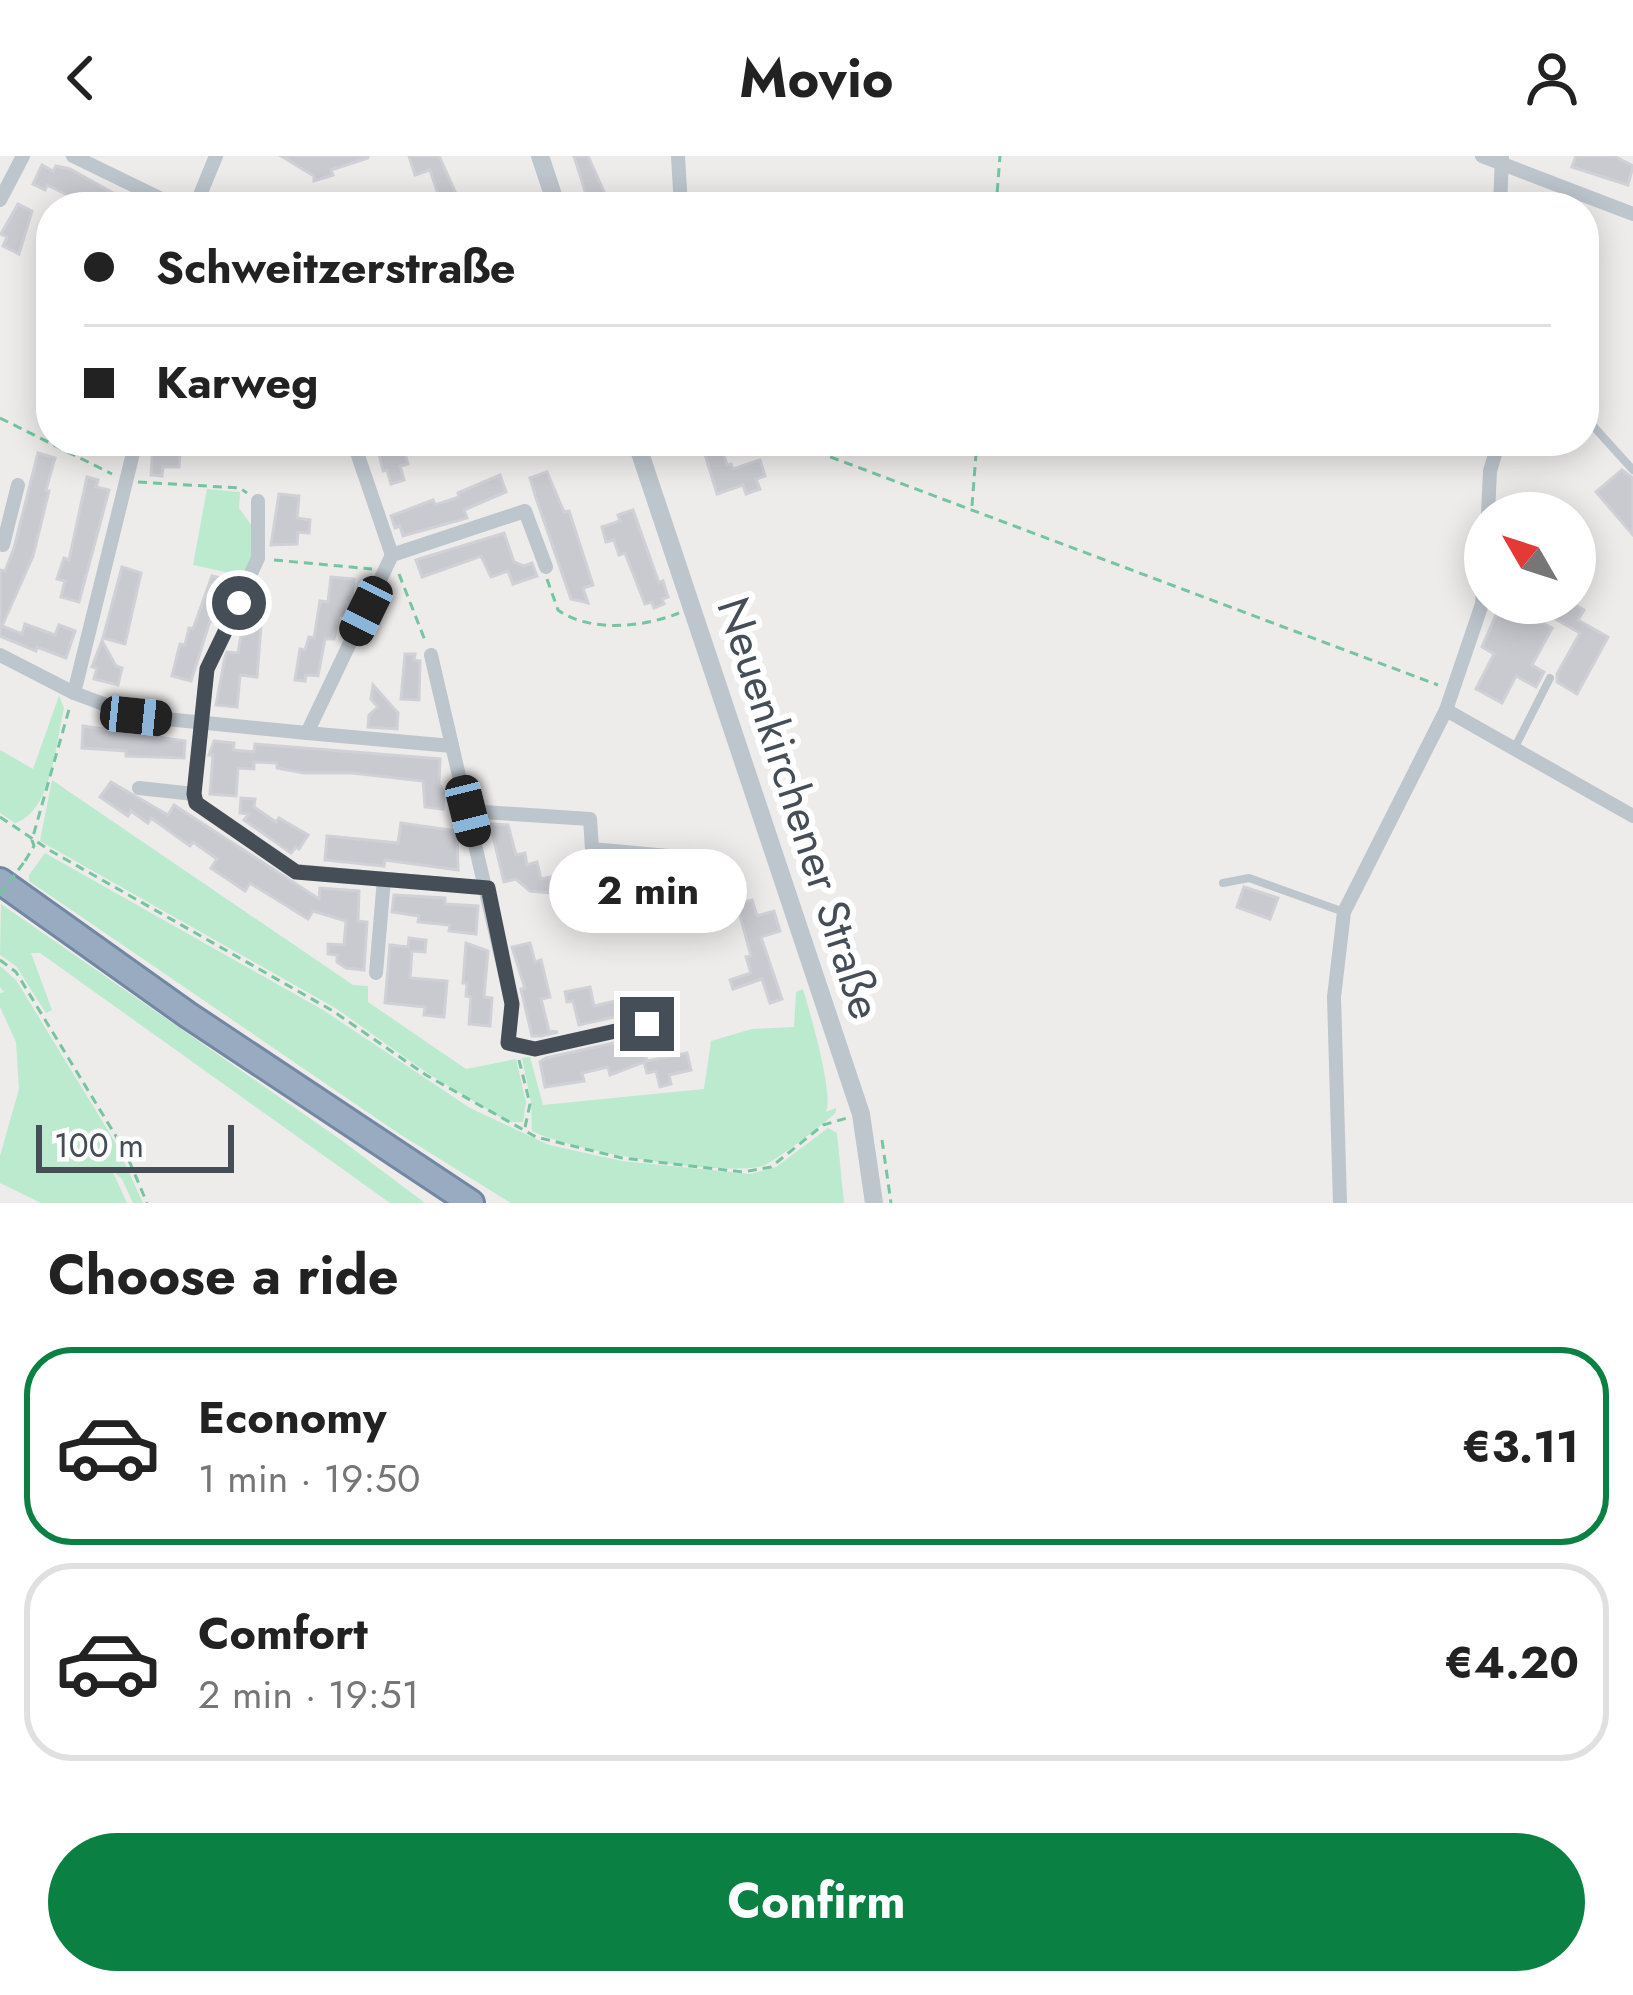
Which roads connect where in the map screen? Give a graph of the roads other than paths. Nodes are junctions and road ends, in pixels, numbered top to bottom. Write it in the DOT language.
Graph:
graph roads {
  1 [pos="23,156"];
  2 [pos="73,156"];
  3 [pos="216,156"];
  4 [pos="540,156"];
  5 [pos="678,156"];
  6 [pos="1482,156"];
  7 [pos="1502,160"];
  8 [pos="147,192"];
  9 [pos="201,192"];
  10 [pos="552,192"];
  11 [pos="680,192"];
  12 [pos="1501,192"];
  13 [pos="1580,192"];
  14 [pos="0,200"];
  15 [pos="1599,200"];
  16 [pos="1633,214"];
  17 [pos="1599,433"];
  18 [pos="132,456"];
  19 [pos="358,456"];
  20 [pos="641,456"];
  21 [pos="1494,456"];
  22 [pos="1633,470"];
  23 [pos="18,485"];
  24 [pos="1489,492"];
  25 [pos="258,501"];
  26 [pos="4,516"];
  27 [pos="3,545"];
  28 [pos="392,555"];
  29 [pos="546,566"];
  30 [pos="1475,624"];
  31 [pos="0,655"];
  32 [pos="431,655"];
  33 [pos="1550,678"];
  34 [pos="74,692"];
  35 [pos="1448,703"];
  36 [pos="200,723"];
  37 [pos="307,733"];
  38 [pos="452,746"];
  39 [pos="1514,748"];
  40 [pos="139,788"];
  41 [pos="194,794"];
  42 [pos="468,811"];
  43 [pos="1633,816"];
  44 [pos="668,856"];
  45 [pos="384,879"];
  46 [pos="0,881"];
  47 [pos="1223,883"];
  48 [pos="488,888"];
  49 [pos="1344,912"];
  50 [pos="376,973"];
  51 [pos="647,1024"];
  52 [pos="471,1203"];
  53 [pos="874,1203"];
  54 [pos="1340,1203"];
  1 -- 14 [label="street"];
  2 -- 8 [label="street"];
  3 -- 9 [label="street"];
  4 -- 10 [label="street"];
  5 -- 11 [label="street"];
  6 -- 7 [label="street"];
  7 -- 12 [label="street"];
  7 -- 13 [label="street"];
  15 -- 16 [label="street"];
  17 -- 22 [label="lane"];
  18 -- 34 [label="street"];
  19 -- 28 [label="street"];
  20 -- 53 [label="street, Neuenkirchener Straße"];
  21 -- 24 [label="street"];
  23 -- 26 [label="street"];
  25 -- 36 [label="street"];
  26 -- 27 [label="street"];
  28 -- 29 [label="street"];
  28 -- 37 [label="street"];
  30 -- 35 [label="street"];
  31 -- 34 [label="street"];
  32 -- 38 [label="street"];
  33 -- 39 [label="lane"];
  34 -- 36 [label="street"];
  35 -- 39 [label="street"];
  35 -- 49 [label="street"];
  36 -- 37 [label="street"];
  36 -- 41 [label="street"];
  37 -- 38 [label="street"];
  38 -- 42 [label="street"];
  39 -- 43 [label="street"];
  40 -- 41 [label="street"];
  41 -- 45 [label="street"];
  42 -- 44 [label="street"];
  42 -- 48 [label="street"];
  45 -- 48 [label="street"];
  45 -- 50 [label="street"];
  46 -- 52 [label="highway"];
  47 -- 49 [label="lane"];
  48 -- 51 [label="street"];
  49 -- 54 [label="street"];
}
